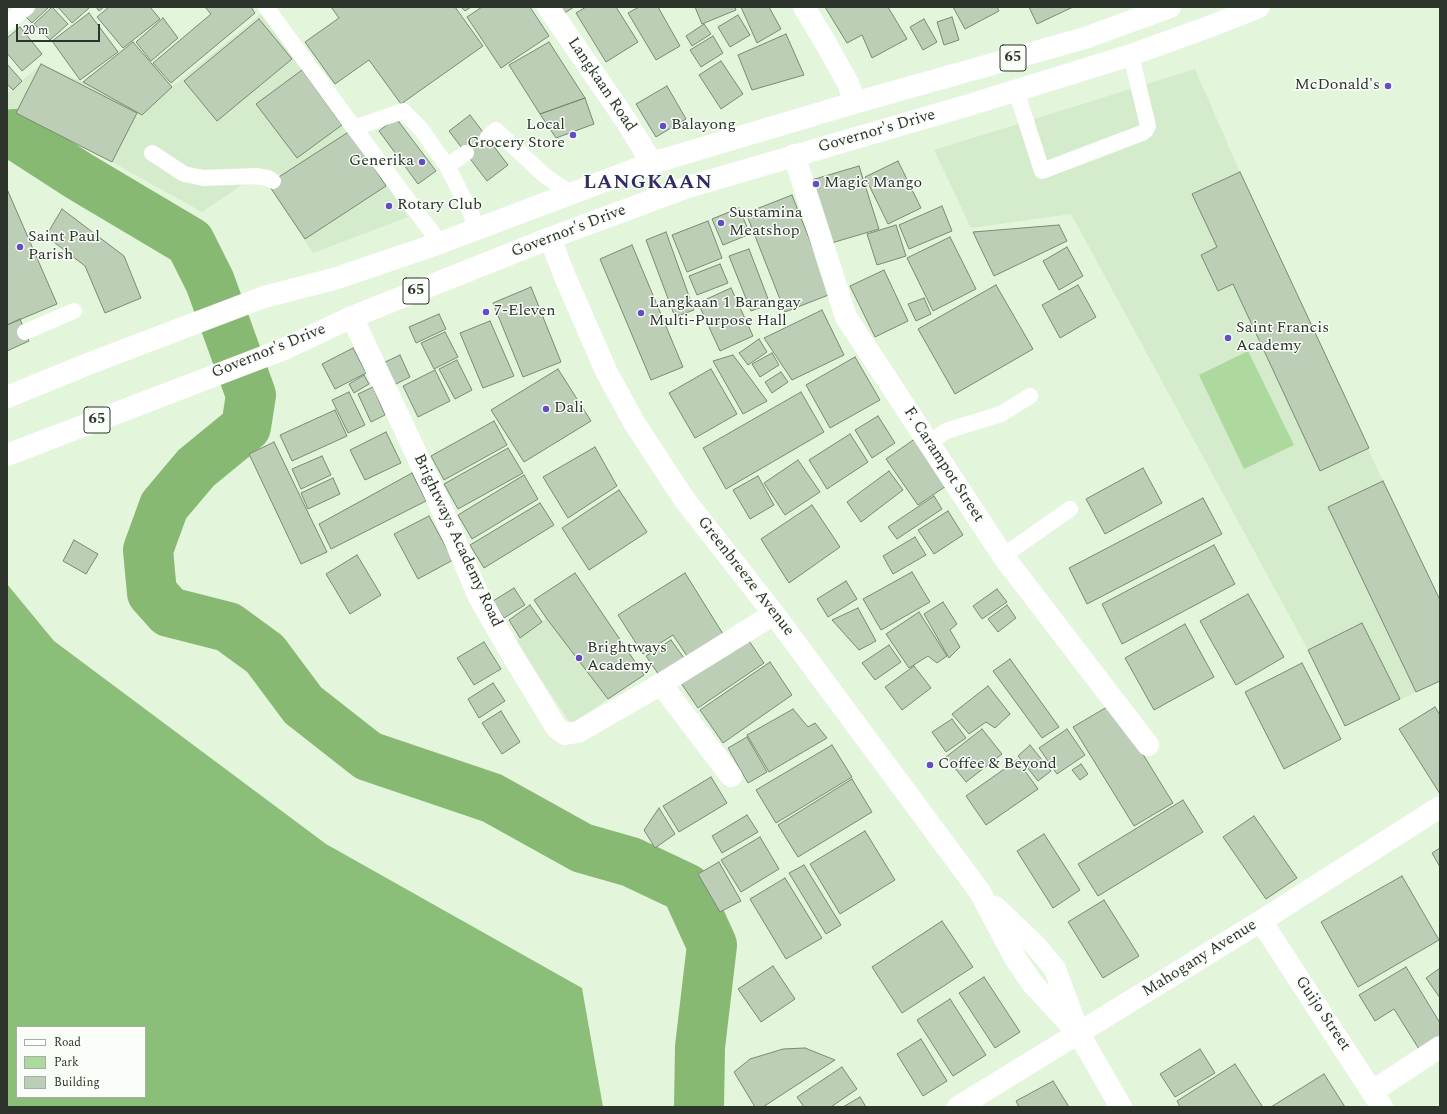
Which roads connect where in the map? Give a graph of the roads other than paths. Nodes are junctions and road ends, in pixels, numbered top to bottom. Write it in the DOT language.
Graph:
graph roads {
  1 [pos="27,7"];
  2 [pos="266,7"];
  3 [pos="548,7"];
  4 [pos="804,7"];
  5 [pos="1170,7"];
  6 [pos="1247,9"];
  7 [pos="7,23"];
  8 [pos="1131,55"];
  9 [pos="1016,90"];
  10 [pos="854,103"];
  11 [pos="354,128"];
  12 [pos="487,138"];
  13 [pos="152,153"];
  14 [pos="466,153"];
  15 [pos="794,155"];
  16 [pos="652,163"];
  17 [pos="447,166"];
  18 [pos="273,181"];
  19 [pos="571,194"];
  20 [pos="476,230"];
  21 [pos="550,238"];
  22 [pos="440,243"];
  23 [pos="74,311"];
  24 [pos="352,317"];
  25 [pos="25,332"];
  26 [pos="1030,396"];
  27 [pos="7,397"];
  28 [pos="929,443"];
  29 [pos="7,455"];
  30 [pos="1070,509"];
  31 [pos="1003,556"];
  32 [pos="774,614"];
  33 [pos="660,684"];
  34 [pos="1148,745"];
  35 [pos="731,776"];
  36 [pos="1440,807"];
  37 [pos="1261,921"];
  38 [pos="1078,1034"];
  39 [pos="1440,1047"];
  40 [pos="1378,1099"];
  41 [pos="958,1107"];
  42 [pos="1121,1107"];
  1 -- 7 [label="lane"];
  2 -- 11 [label="lane"];
  3 -- 16 [label="street, Langkaan Road"];
  4 -- 10 [label="street"];
  5 -- 10 [label="street, 65"];
  6 -- 8 [label="street, Governor's Drive / 65"];
  8 -- 9 [label="street, Governor's Drive / 65"];
  8 -- 9 [label="lane"];
  9 -- 15 [label="street, Governor's Drive / 65"];
  10 -- 16 [label="street, 65"];
  11 -- 17 [label="lane"];
  11 -- 22 [label="lane"];
  12 -- 19 [label="lane"];
  13 -- 18 [label="lane"];
  14 -- 17 [label="lane"];
  15 -- 21 [label="street, Governor's Drive / 65"];
  15 -- 28 [label="street, F. Carampot Street"];
  16 -- 19 [label="street, 65"];
  17 -- 20 [label="lane"];
  19 -- 20 [label="street, 65"];
  20 -- 22 [label="street, 65"];
  21 -- 24 [label="street, Governor's Drive / 65"];
  21 -- 32 [label="street, Greenbreeze Avenue"];
  22 -- 27 [label="street, 65"];
  23 -- 25 [label="lane"];
  24 -- 29 [label="street, Governor's Drive / 65"];
  24 -- 33 [label="street, Brightways Academy Road"];
  26 -- 28 [label="lane"];
  28 -- 31 [label="street, F. Carampot Street"];
  30 -- 31 [label="lane"];
  31 -- 34 [label="street, F. Carampot Street"];
  32 -- 33 [label="street, Brightways Academy Road"];
  32 -- 38 [label="street, Greenbreeze Avenue"];
  33 -- 35 [label="street"];
  36 -- 37 [label="street, Mahogany Avenue"];
  37 -- 38 [label="street, Mahogany Avenue"];
  37 -- 40 [label="street, Guijo Street"];
  38 -- 41 [label="street, Mahogany Avenue"];
  38 -- 42 [label="street, Greenbreeze Avenue"];
  39 -- 40 [label="street"];
}
